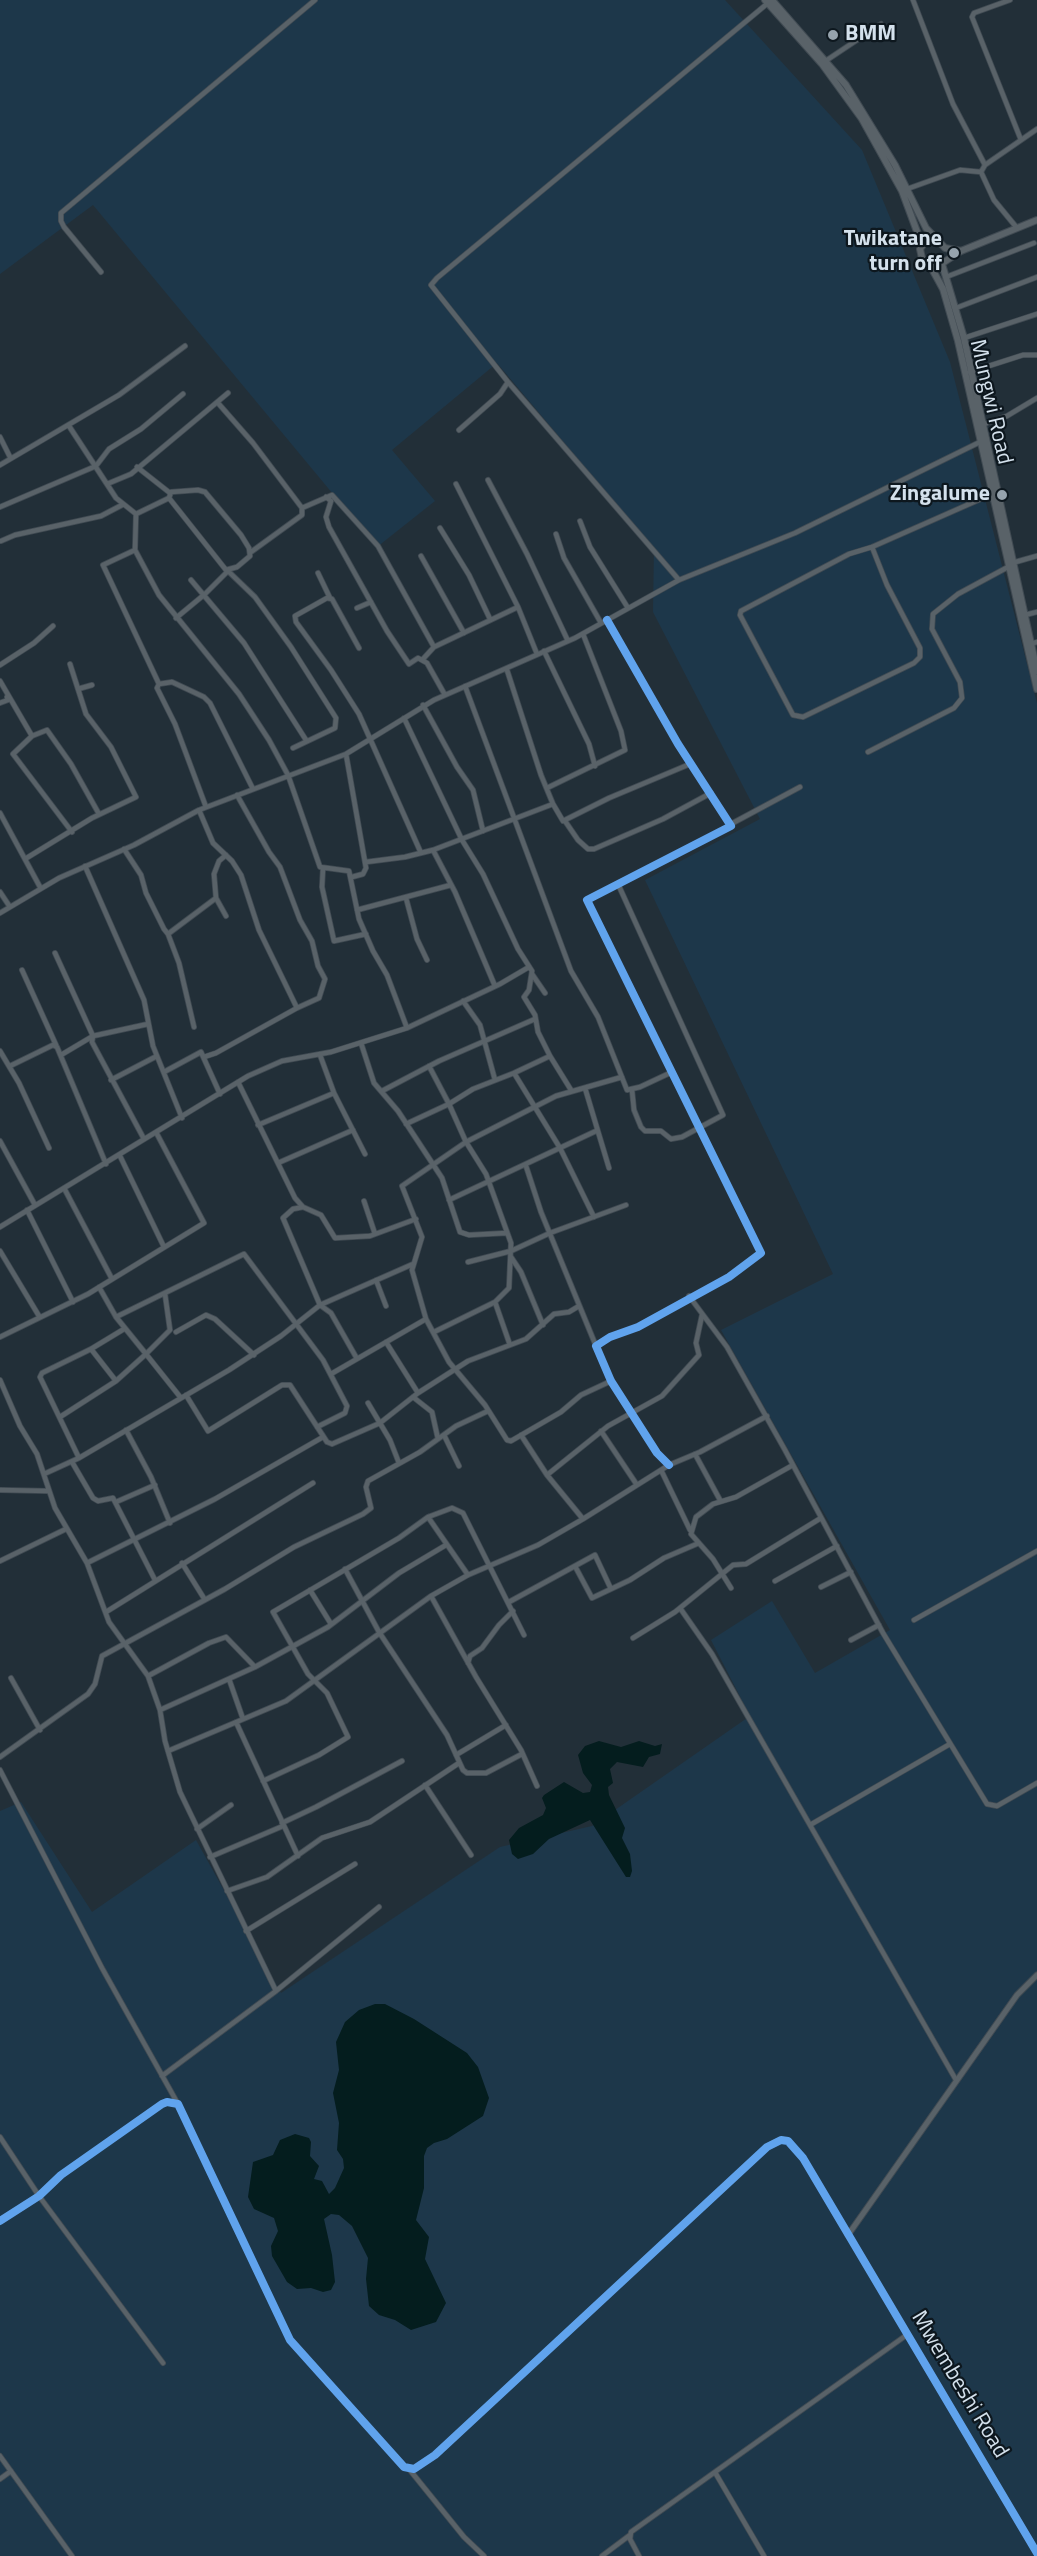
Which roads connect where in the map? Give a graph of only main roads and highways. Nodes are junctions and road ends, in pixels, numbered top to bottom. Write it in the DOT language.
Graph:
graph roads {
  1 [pos="768,1"];
  2 [pos="905,190"];
  3 [pos="1037,220"];
  4 [pos="936,240"];
  5 [pos="922,245"];
  6 [pos="945,248"];
  7 [pos="961,251"];
  8 [pos="943,261"];
  9 [pos="931,267"];
  10 [pos="983,441"];
  11 [pos="1010,565"];
  12 [pos="1034,643"];
  13 [pos="1037,671"];
  14 [pos="1037,689"];
  1 -- 2 [label="main road"];
  1 -- 2 [label="main road"];
  2 -- 4 [label="main road"];
  2 -- 5 [label="main road"];
  3 -- 7 [label="main road"];
  4 -- 5 [label="main road"];
  4 -- 6 [label="main road"];
  5 -- 9 [label="main road"];
  6 -- 7 [label="main road"];
  6 -- 8 [label="main road"];
  7 -- 8 [label="main road"];
  8 -- 9 [label="main road"];
  8 -- 10 [label="main road, Mungwi Road"];
  9 -- 10 [label="main road, Mungwi Road"];
  10 -- 11 [label="main road, Mungwi Road"];
  10 -- 11 [label="main road, Mungwi Road"];
  11 -- 12 [label="main road, Mungwi Road"];
  11 -- 14 [label="main road, Mungwi Road"];
  12 -- 13 [label="main road, Mungwi Road"];
}
